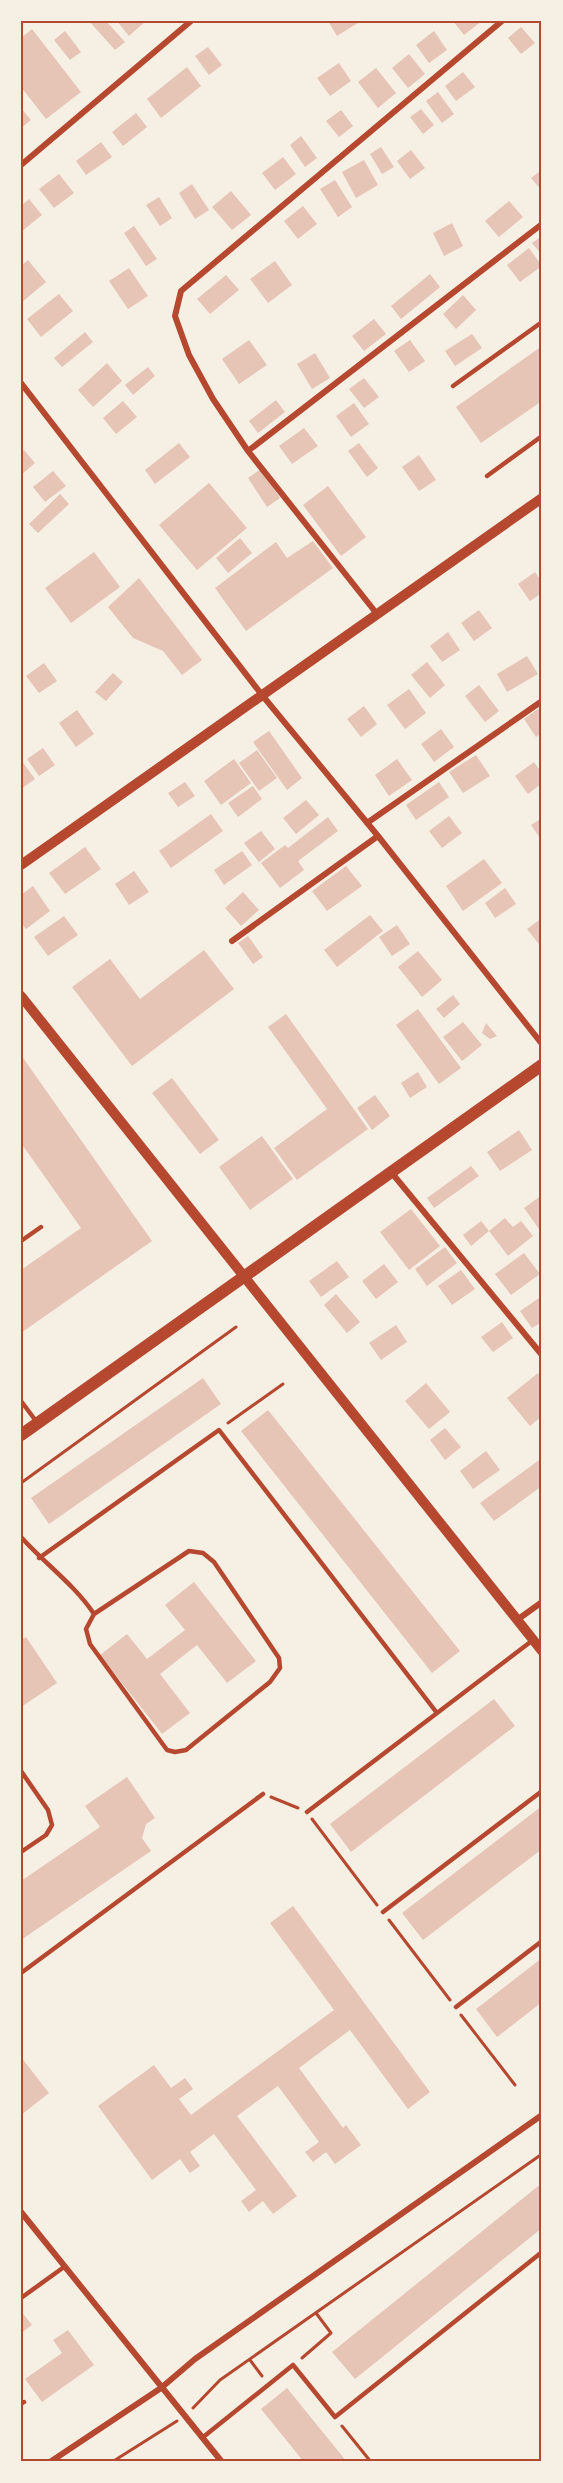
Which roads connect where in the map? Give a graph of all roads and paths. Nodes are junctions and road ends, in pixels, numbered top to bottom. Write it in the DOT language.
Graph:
graph roads {
  1 [pos="191,21"];
  2 [pos="502,21"];
  3 [pos="21,165"];
  4 [pos="542,224"];
  5 [pos="542,322"];
  6 [pos="21,383"];
  7 [pos="453,386"];
  8 [pos="542,436"];
  9 [pos="248,451"];
  10 [pos="487,476"];
  11 [pos="542,498"];
  12 [pos="377,614"];
  13 [pos="262,695"];
  14 [pos="542,701"];
  15 [pos="367,823"];
  16 [pos="378,836"];
  17 [pos="21,865"];
  18 [pos="231,941"];
  19 [pos="21,996"];
  20 [pos="542,1044"];
  21 [pos="542,1065"];
  22 [pos="392,1172"];
  23 [pos="41,1227"];
  24 [pos="21,1241"];
  25 [pos="244,1276"];
  26 [pos="236,1327"];
  27 [pos="542,1355"];
  28 [pos="283,1384"];
  29 [pos="21,1401"];
  30 [pos="38,1424"];
  31 [pos="219,1430"];
  32 [pos="21,1435"];
  33 [pos="21,1483"];
  34 [pos="21,1537"];
  35 [pos="39,1558"];
  36 [pos="542,1602"];
  37 [pos="94,1614"];
  38 [pos="518,1620"];
  39 [pos="533,1640"];
  40 [pos="542,1651"];
  41 [pos="437,1713"];
  42 [pos="21,1771"];
  43 [pos="542,1791"];
  44 [pos="263,1794"];
  45 [pos="307,1812"];
  46 [pos="21,1852"];
  47 [pos="383,1912"];
  48 [pos="542,1941"];
  49 [pos="21,1973"];
  50 [pos="456,2007"];
  51 [pos="515,2085"];
  52 [pos="542,2115"];
  53 [pos="542,2154"];
  54 [pos="21,2212"];
  55 [pos="542,2252"];
  56 [pos="64,2267"];
  57 [pos="21,2298"];
  58 [pos="316,2313"];
  59 [pos="249,2360"];
  60 [pos="293,2365"];
  61 [pos="269,2385"];
  62 [pos="161,2388"];
  63 [pos="185,2416"];
  64 [pos="335,2417"];
  65 [pos="202,2438"];
  66 [pos="50,2462"];
  67 [pos="112,2462"];
  68 [pos="222,2462"];
  69 [pos="371,2462"];
  1 -- 3 [label="street"];
  2 -- 9 [label="street"];
  4 -- 9 [label="street"];
  5 -- 7 [label="lane"];
  6 -- 13 [label="street"];
  8 -- 10 [label="lane"];
  9 -- 12 [label="street"];
  11 -- 12 [label="street"];
  12 -- 13 [label="street"];
  13 -- 15 [label="street"];
  13 -- 17 [label="street"];
  14 -- 15 [label="street"];
  15 -- 16 [label="street"];
  16 -- 18 [label="street"];
  16 -- 20 [label="street"];
  19 -- 25 [label="street"];
  21 -- 22 [label="main road"];
  22 -- 25 [label="main road"];
  22 -- 27 [label="street"];
  23 -- 24 [label="lane"];
  25 -- 30 [label="main road"];
  25 -- 38 [label="street"];
  26 -- 33 [label="path"];
  28 -- 31 [label="path"];
  29 -- 30 [label="lane"];
  30 -- 32 [label="main road"];
  31 -- 35 [label="lane"];
  31 -- 41 [label="lane"];
  34 -- 35 [label="lane"];
  35 -- 37 [label="lane"];
  36 -- 38 [label="street"];
  37 -- 37 [label="lane"];
  38 -- 39 [label="street"];
  39 -- 40 [label="street"];
  39 -- 41 [label="lane"];
  41 -- 45 [label="lane"];
  42 -- 46 [label="lane"];
  43 -- 47 [label="lane"];
  44 -- 45 [label="path"];
  44 -- 49 [label="lane"];
  45 -- 47 [label="path"];
  47 -- 50 [label="path"];
  48 -- 50 [label="lane"];
  50 -- 51 [label="path"];
  52 -- 62 [label="street"];
  53 -- 58 [label="path"];
  54 -- 56 [label="street"];
  55 -- 64 [label="lane"];
  56 -- 57 [label="lane"];
  56 -- 62 [label="street"];
  58 -- 59 [label="path"];
  58 -- 60 [label="path"];
  59 -- 61 [label="path"];
  59 -- 63 [label="path"];
  60 -- 61 [label="lane"];
  60 -- 64 [label="lane"];
  61 -- 65 [label="lane"];
  62 -- 63 [label="street"];
  62 -- 66 [label="street"];
  63 -- 65 [label="street"];
  63 -- 67 [label="path"];
  64 -- 69 [label="path"];
  65 -- 68 [label="street"];
}
